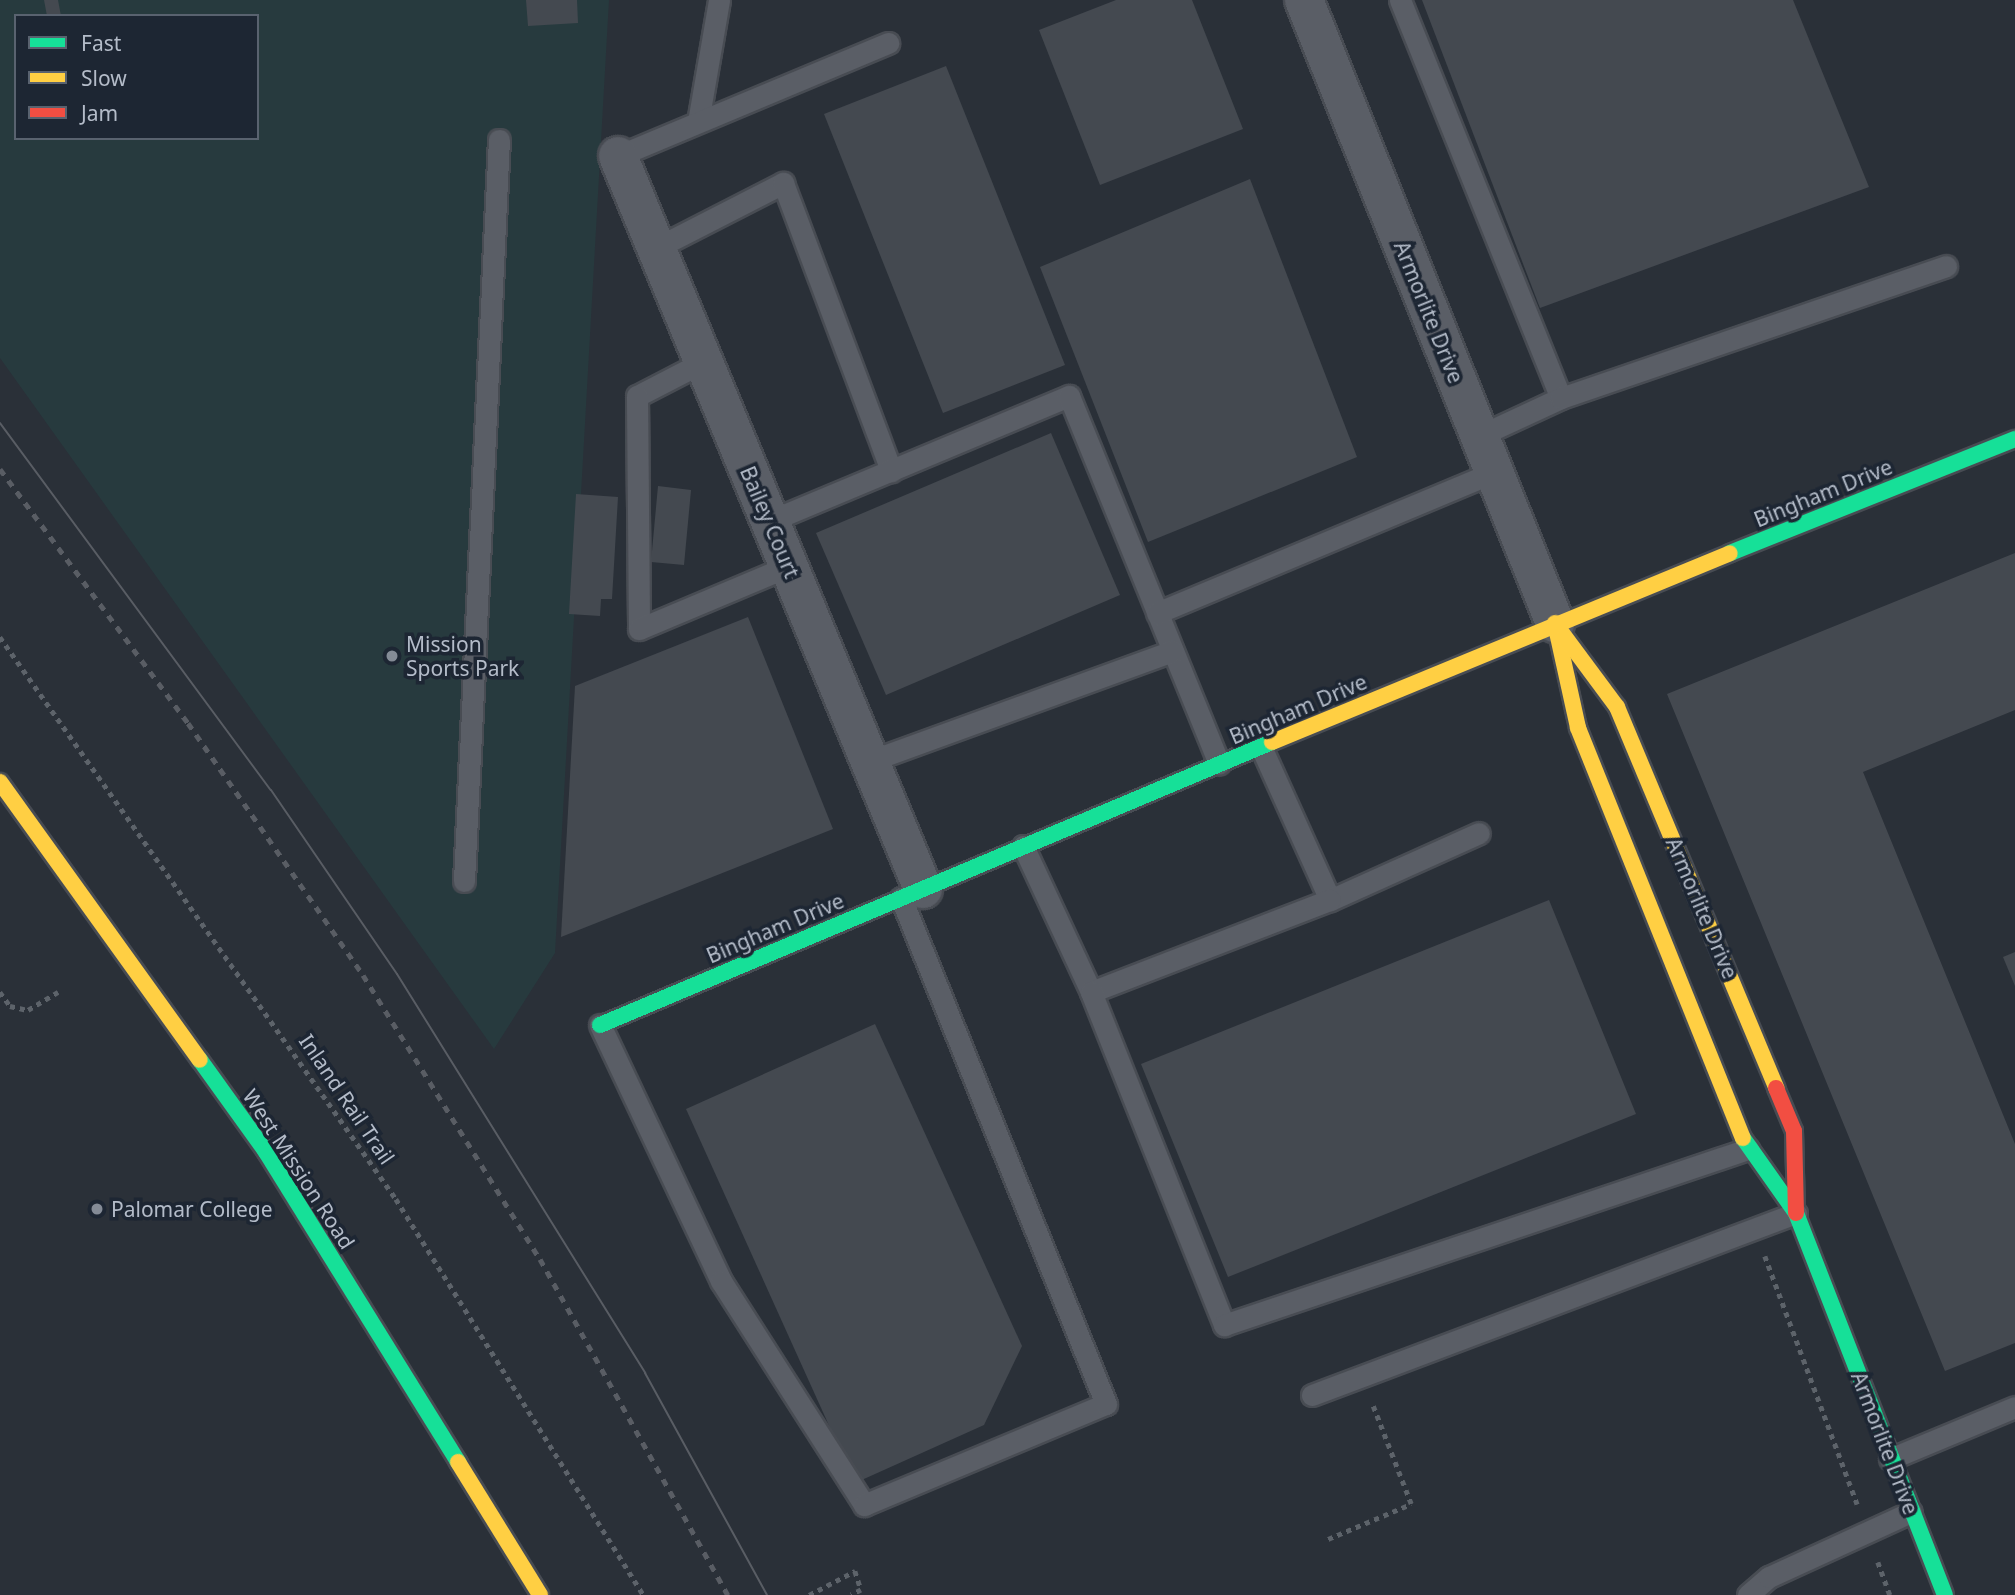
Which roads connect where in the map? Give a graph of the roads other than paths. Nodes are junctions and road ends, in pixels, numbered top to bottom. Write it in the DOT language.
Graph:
graph roads {
  1 [pos="719,0"];
  2 [pos="1304,0"];
  3 [pos="1400,0"];
  4 [pos="888,43"];
  5 [pos="698,122"];
  6 [pos="499,140"];
  7 [pos="618,156"];
  8 [pos="656,248"];
  9 [pos="1946,266"];
  10 [pos="703,362"];
  11 [pos="1560,398"];
  12 [pos="1479,436"];
  13 [pos="2015,439"];
  14 [pos="891,471"];
  15 [pos="1494,472"];
  16 [pos="770,521"];
  17 [pos="789,566"];
  18 [pos="1157,613"];
  19 [pos="1555,623"];
  20 [pos="1173,652"];
  21 [pos="1261,747"];
  22 [pos="870,761"];
  23 [pos="1219,764"];
  24 [pos="0,782"];
  25 [pos="1479,833"];
  26 [pos="1023,846"];
  27 [pos="464,881"];
  28 [pos="912,893"];
  29 [pos="1330,900"];
  30 [pos="1091,992"];
  31 [pos="600,1026"];
  32 [pos="1748,1149"];
  33 [pos="1796,1213"];
  34 [pos="1312,1395"];
  35 [pos="2015,1407"];
  36 [pos="1891,1460"];
  37 [pos="1911,1512"];
  38 [pos="1773,1586"];
  39 [pos="540,1595"];
  40 [pos="1748,1595"];
  41 [pos="1945,1595"];
  1 -- 5 [label="lane"];
  2 -- 12 [label="street, Armorlite Drive"];
  3 -- 11 [label="lane"];
  4 -- 5 [label="lane"];
  5 -- 7 [label="lane"];
  6 -- 27 [label="lane"];
  7 -- 8 [label="street, Bailey Court"];
  8 -- 10 [label="street, Bailey Court"];
  8 -- 14 [label="lane"];
  9 -- 11 [label="lane"];
  10 -- 16 [label="street, Bailey Court"];
  10 -- 17 [label="lane"];
  11 -- 12 [label="lane"];
  12 -- 15 [label="street, Armorlite Drive"];
  13 -- 19 [label="street, Bingham Drive"];
  14 -- 16 [label="lane"];
  14 -- 18 [label="lane"];
  15 -- 18 [label="lane"];
  15 -- 19 [label="street, Armorlite Drive"];
  16 -- 17 [label="street, Bailey Court"];
  17 -- 22 [label="street, Bailey Court"];
  18 -- 20 [label="lane"];
  19 -- 21 [label="street, Bingham Drive"];
  19 -- 32 [label="street, Armorlite Drive"];
  19 -- 33 [label="street, Armorlite Drive"];
  20 -- 22 [label="lane"];
  20 -- 23 [label="lane"];
  21 -- 23 [label="street, Bingham Drive"];
  21 -- 29 [label="lane"];
  22 -- 28 [label="street, Bailey Court"];
  23 -- 26 [label="street, Bingham Drive"];
  24 -- 39 [label="street, West Mission Road"];
  25 -- 29 [label="lane"];
  26 -- 28 [label="street, Bingham Drive"];
  26 -- 30 [label="lane"];
  28 -- 31 [label="street, Bingham Drive"];
  28 -- 31 [label="lane"];
  29 -- 30 [label="lane"];
  30 -- 32 [label="lane"];
  32 -- 33 [label="street, Armorlite Drive"];
  33 -- 34 [label="lane"];
  33 -- 36 [label="street, Armorlite Drive"];
  35 -- 36 [label="lane"];
  36 -- 37 [label="street, Armorlite Drive"];
  37 -- 38 [label="lane"];
  37 -- 41 [label="street, Armorlite Drive"];
  38 -- 40 [label="lane"];
}
